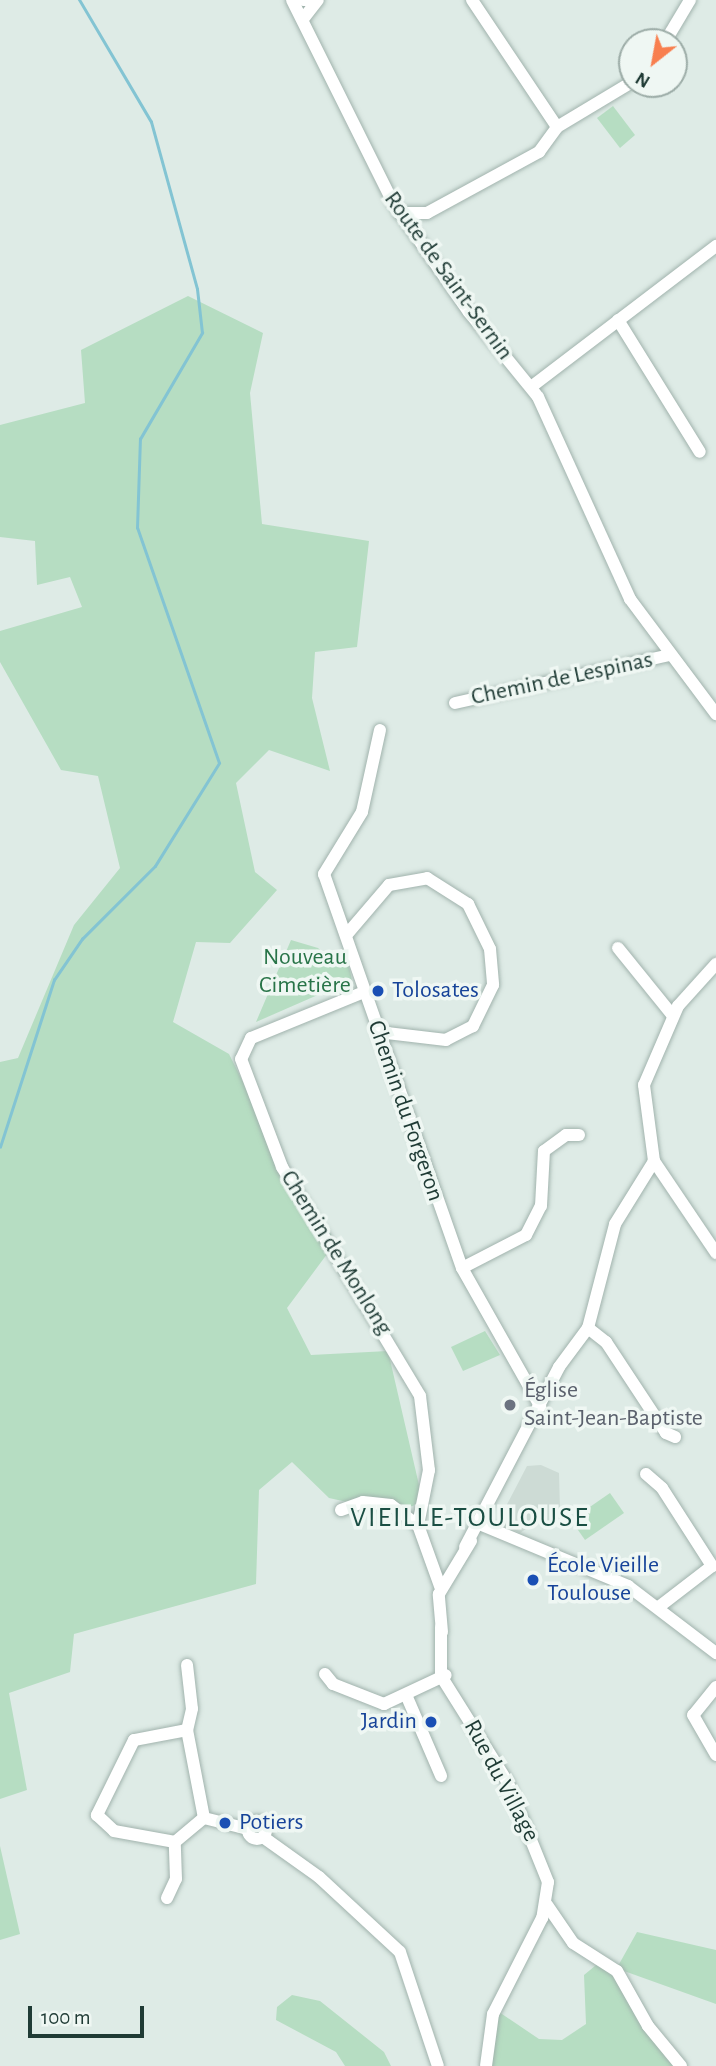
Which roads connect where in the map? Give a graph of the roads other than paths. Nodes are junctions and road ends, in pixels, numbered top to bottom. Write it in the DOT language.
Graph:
graph roads {
  1 [pos="296,0"];
  2 [pos="311,0"];
  3 [pos="318,0"];
  4 [pos="472,0"];
  5 [pos="690,0"];
  6 [pos="303,19"];
  7 [pos="673,28"];
  8 [pos="618,90"];
  9 [pos="557,127"];
  10 [pos="399,213"];
  11 [pos="427,213"];
  12 [pos="412,233"];
  13 [pos="716,246"];
  14 [pos="618,320"];
  15 [pos="534,392"];
  16 [pos="699,452"];
  17 [pos="670,655"];
  18 [pos="455,703"];
  19 [pos="716,714"];
  20 [pos="380,730"];
  21 [pos="348,933"];
  22 [pos="618,948"];
  23 [pos="716,964"];
  24 [pos="364,992"];
  25 [pos="673,1016"];
  26 [pos="378,1032"];
  27 [pos="579,1135"];
  28 [pos="654,1161"];
  29 [pos="716,1253"];
  30 [pos="462,1268"];
  31 [pos="589,1329"];
  32 [pos="540,1406"];
  33 [pos="675,1437"];
  34 [pos="646,1474"];
  35 [pos="341,1510"];
  36 [pos="479,1524"];
  37 [pos="418,1525"];
  38 [pos="441,1589"];
  39 [pos="660,1606"];
  40 [pos="716,1653"];
  41 [pos="187,1665"];
  42 [pos="325,1674"];
  43 [pos="444,1676"];
  44 [pos="716,1687"];
  45 [pos="407,1697"];
  46 [pos="187,1730"];
  47 [pos="716,1755"];
  48 [pos="441,1776"];
  49 [pos="204,1818"];
  50 [pos="175,1842"];
  51 [pos="167,1898"];
  52 [pos="547,1905"];
  53 [pos="438,2066"];
  54 [pos="486,2066"];
  55 [pos="681,2066"];
  1 -- 2 [label="street"];
  1 -- 6 [label="street, Route de Saint-Sernin"];
  3 -- 6 [label="street"];
  4 -- 9 [label="street"];
  5 -- 7 [label="street"];
  6 -- 10 [label="street, Route de Saint-Sernin"];
  8 -- 9 [label="street"];
  9 -- 11 [label="street"];
  10 -- 11 [label="street"];
  10 -- 12 [label="street, Route de Saint-Sernin"];
  11 -- 12 [label="street"];
  12 -- 15 [label="street, Route de Saint-Sernin"];
  13 -- 14 [label="street"];
  14 -- 15 [label="street"];
  14 -- 16 [label="street"];
  15 -- 17 [label="street, Route de Saint-Sernin"];
  17 -- 18 [label="street, Chemin de Lespinas"];
  17 -- 19 [label="street, Route de Saint-Sernin"];
  20 -- 21 [label="street, Chemin du Forgeron"];
  21 -- 24 [label="street, Chemin du Forgeron"];
  21 -- 26 [label="street"];
  22 -- 25 [label="street"];
  23 -- 25 [label="street"];
  24 -- 26 [label="street, Chemin du Forgeron"];
  24 -- 37 [label="street, Chemin de Monlong"];
  25 -- 28 [label="street"];
  26 -- 30 [label="street, Chemin du Forgeron"];
  27 -- 30 [label="street"];
  28 -- 29 [label="street"];
  28 -- 31 [label="street"];
  30 -- 32 [label="street, Chemin du Forgeron"];
  31 -- 32 [label="street"];
  31 -- 33 [label="street"];
  32 -- 36 [label="street"];
  34 -- 39 [label="street"];
  35 -- 37 [label="street"];
  36 -- 38 [label="street"];
  36 -- 39 [label="street"];
  37 -- 38 [label="street"];
  38 -- 43 [label="street"];
  39 -- 40 [label="street"];
  41 -- 46 [label="street"];
  42 -- 45 [label="street"];
  43 -- 45 [label="street"];
  43 -- 52 [label="street, Rue du Village"];
  44 -- 47 [label="street"];
  45 -- 48 [label="street"];
  46 -- 49 [label="street"];
  46 -- 50 [label="street"];
  49 -- 50 [label="street"];
  49 -- 53 [label="street"];
  50 -- 51 [label="street"];
  52 -- 54 [label="street"];
  52 -- 55 [label="street"];
}
